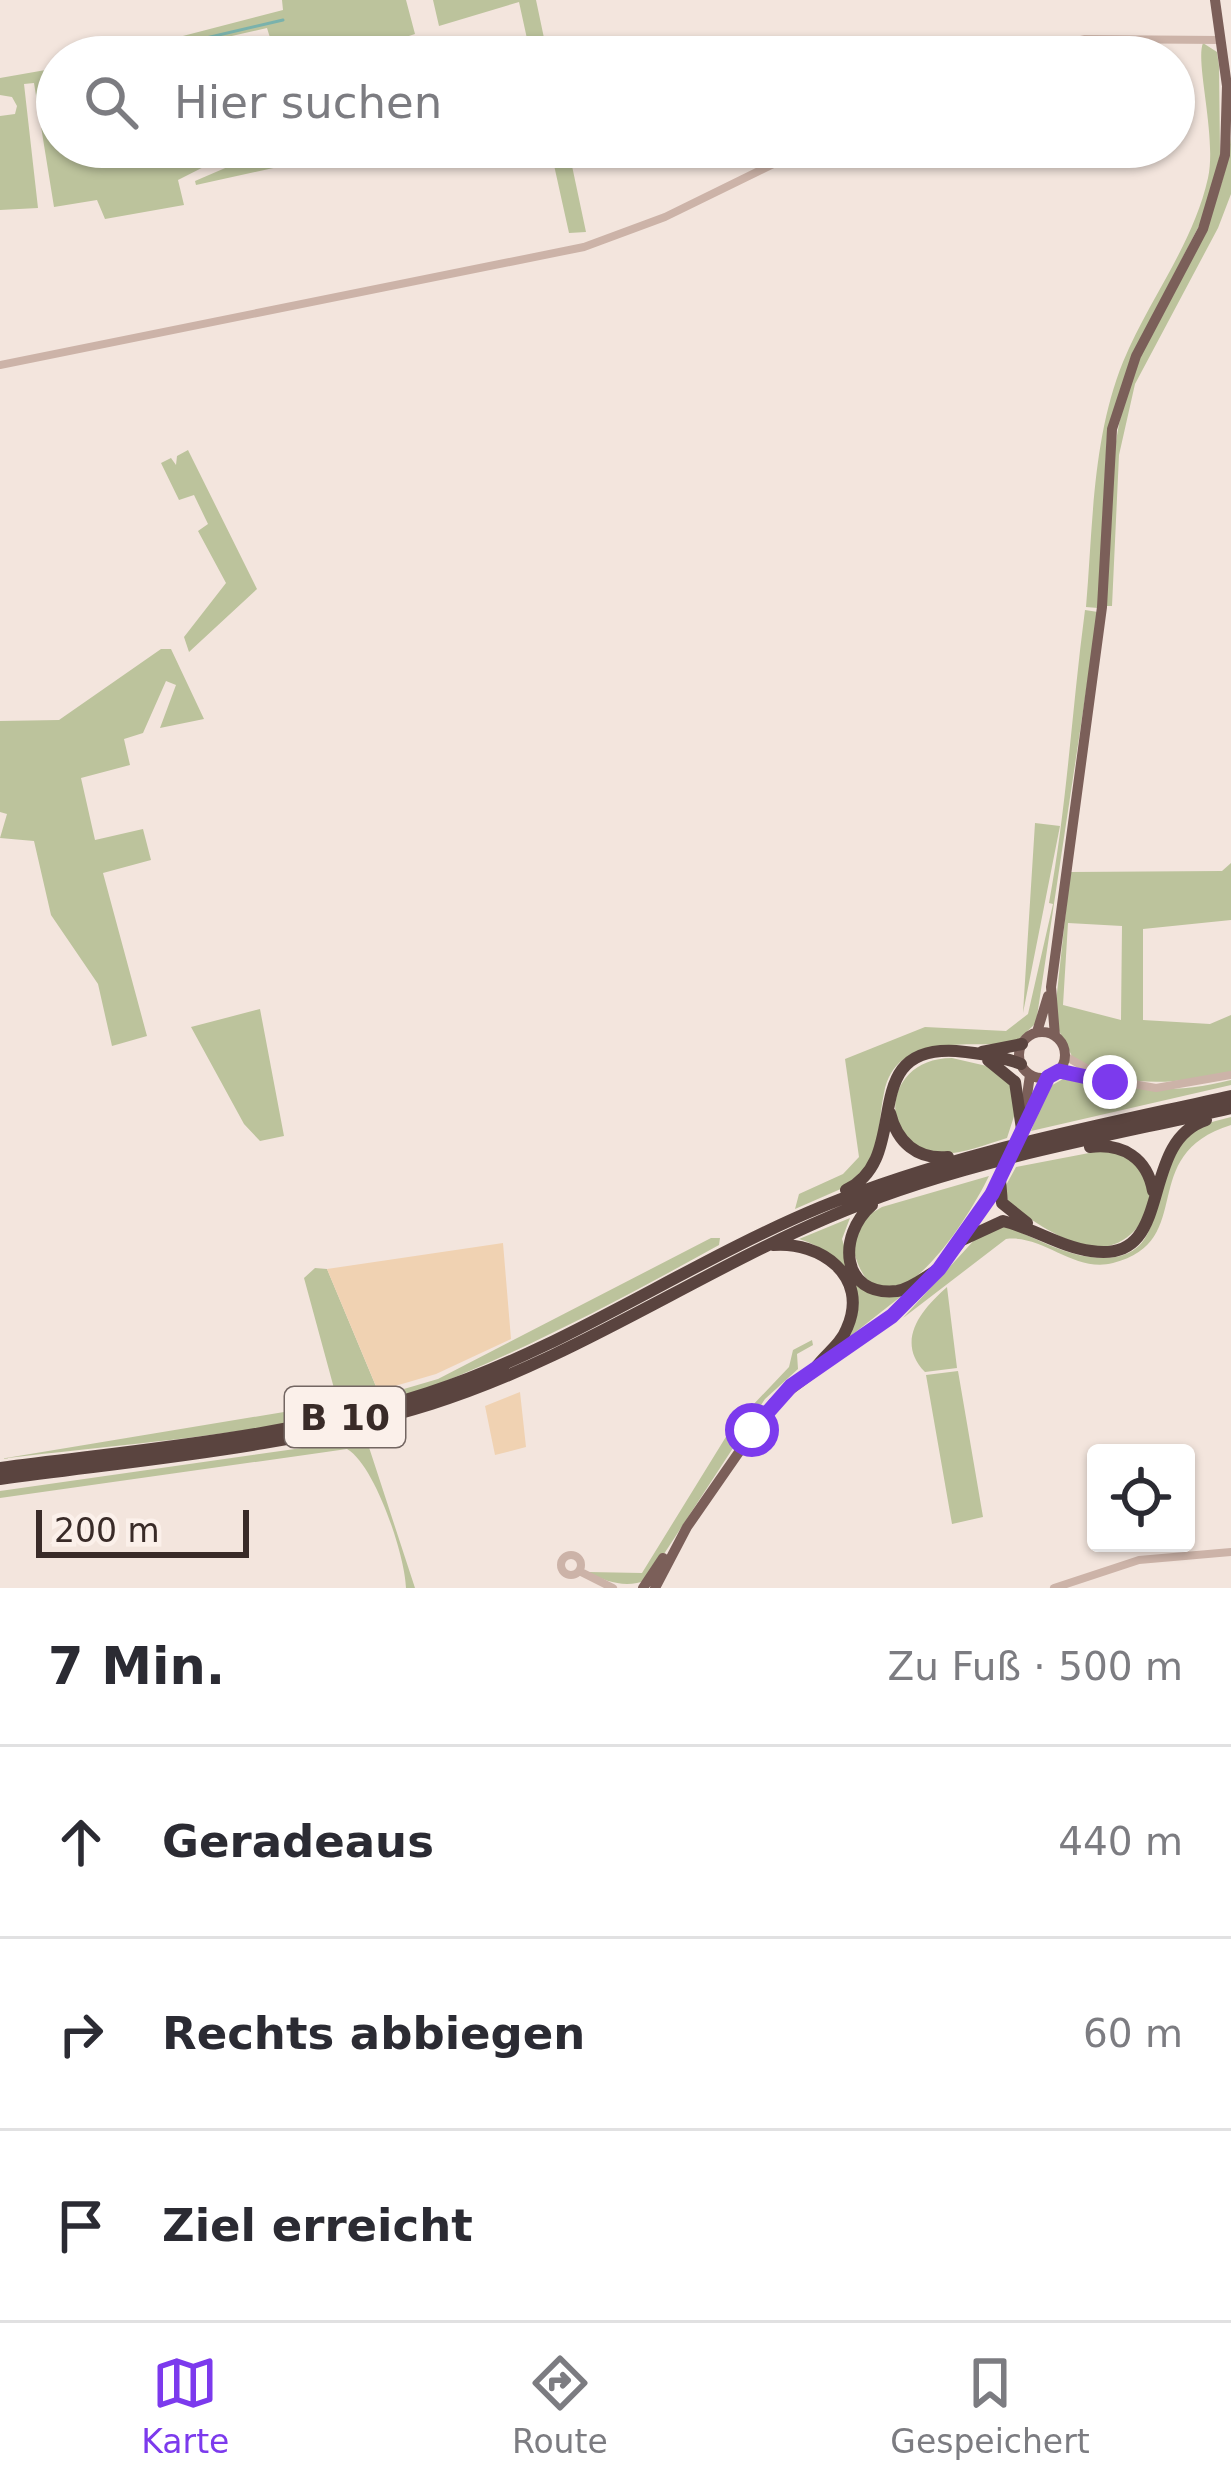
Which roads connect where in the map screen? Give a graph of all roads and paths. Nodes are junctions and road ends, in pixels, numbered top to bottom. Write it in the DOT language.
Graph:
graph roads {
  1 [pos="1215,0"];
  2 [pos="1195,40"];
  3 [pos="1221,40"];
  4 [pos="766,168"];
  5 [pos="0,365"];
  6 [pos="1052,987"];
  7 [pos="1036,1032"];
  8 [pos="1055,1036"];
  9 [pos="1022,1044"];
  10 [pos="976,1053"];
  11 [pos="1065,1056"];
  12 [pos="1026,1069"];
  13 [pos="1053,1074"];
  14 [pos="1231,1075"];
  15 [pos="1110,1082"];
  16 [pos="1230,1104"];
  17 [pos="888,1105"];
  18 [pos="1022,1131"];
  19 [pos="1059,1147"];
  20 [pos="985,1153"];
  21 [pos="1002,1177"];
  22 [pos="882,1196"];
  23 [pos="1154,1207"];
  24 [pos="820,1208"];
  25 [pos="1033,1228"];
  26 [pos="964,1239"];
  27 [pos="766,1245"];
  28 [pos="939,1269"];
  29 [pos="817,1366"];
  30 [pos="0,1468"];
  31 [pos="0,1479"];
  32 [pos="687,1528"];
  33 [pos="1231,1552"];
  34 [pos="579,1571"];
  35 [pos="598,1584"];
  36 [pos="613,1588"];
  37 [pos="643,1588"];
  38 [pos="658,1588"];
  39 [pos="1054,1588"];
  1 -- 3 [label="main road"];
  2 -- 3 [label="street"];
  3 -- 6 [label="main road"];
  4 -- 5 [label="street"];
  6 -- 7 [label="main road"];
  6 -- 8 [label="main road"];
  7 -- 8 [label="main road"];
  7 -- 9 [label="main road"];
  8 -- 11 [label="main road"];
  9 -- 10 [label="highway"];
  9 -- 12 [label="main road"];
  10 -- 12 [label="highway"];
  10 -- 17 [label="highway"];
  10 -- 18 [label="highway"];
  11 -- 13 [label="main road"];
  11 -- 15 [label="street"];
  12 -- 13 [label="main road"];
  12 -- 18 [label="main road"];
  13 -- 15 [label="street"];
  13 -- 18 [label="main road"];
  14 -- 15 [label="street"];
  16 -- 19 [label="highway, B 10"];
  16 -- 20 [label="highway, B 10"];
  16 -- 23 [label="highway"];
  17 -- 20 [label="highway"];
  17 -- 24 [label="highway"];
  18 -- 21 [label="main road"];
  19 -- 22 [label="highway, B 10"];
  19 -- 23 [label="highway"];
  20 -- 24 [label="highway, B 10"];
  21 -- 25 [label="highway"];
  21 -- 26 [label="main road"];
  22 -- 27 [label="highway, B 10"];
  22 -- 28 [label="highway"];
  23 -- 25 [label="highway"];
  24 -- 30 [label="highway, B 10"];
  25 -- 26 [label="highway"];
  26 -- 28 [label="main road"];
  27 -- 29 [label="highway"];
  27 -- 31 [label="highway, B 10"];
  28 -- 29 [label="main road"];
  29 -- 32 [label="main road"];
  32 -- 37 [label="main road"];
  32 -- 38 [label="main road"];
  33 -- 39 [label="street"];
  34 -- 35 [label="street"];
  35 -- 36 [label="street"];
}
